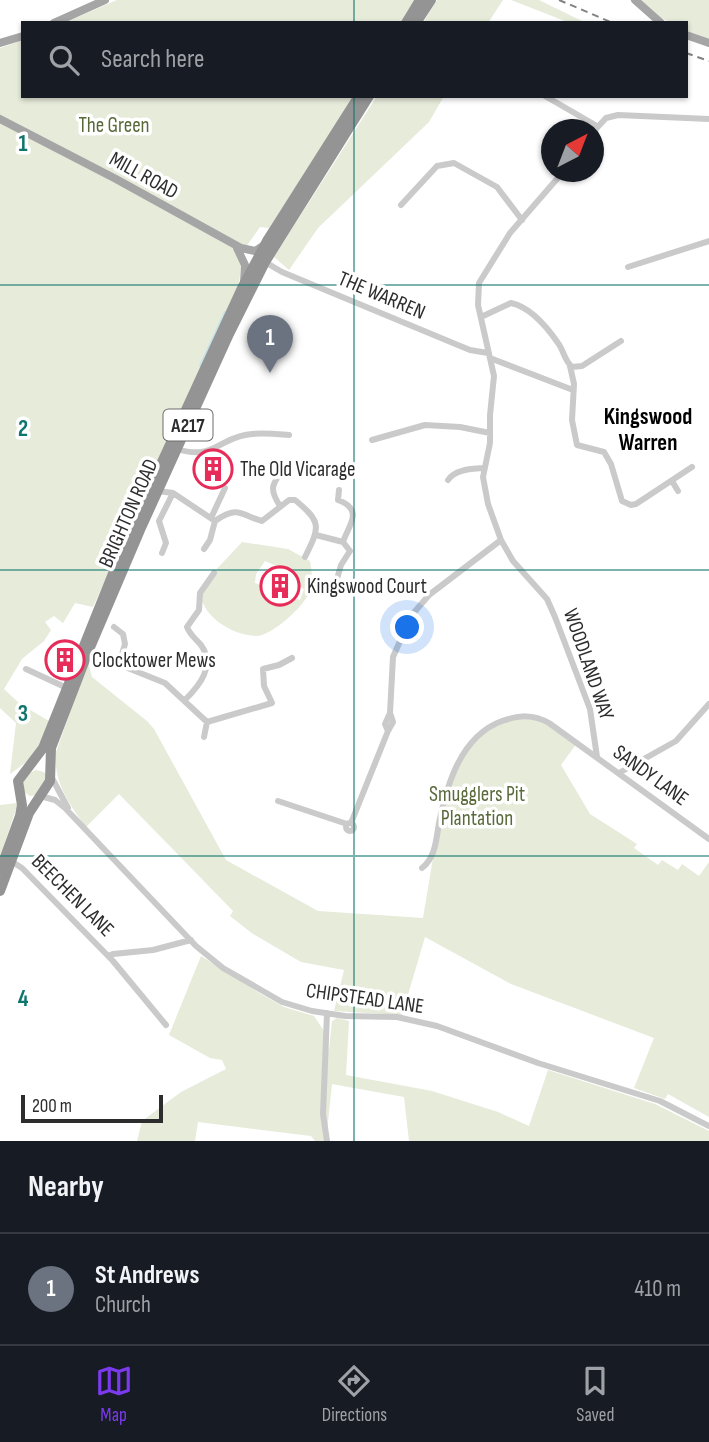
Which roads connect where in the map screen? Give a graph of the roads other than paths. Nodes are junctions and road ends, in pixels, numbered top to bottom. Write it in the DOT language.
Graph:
graph roads {
  1 [pos="106,0"];
  2 [pos="420,0"];
  3 [pos="431,0"];
  4 [pos="635,0"];
  5 [pos="59,21"];
  6 [pos="407,21"];
  7 [pos="417,21"];
  8 [pos="659,21"];
  9 [pos="688,35"];
  10 [pos="21,37"];
  11 [pos="0,43"];
  12 [pos="709,43"];
  13 [pos="358,98"];
  14 [pos="368,98"];
  15 [pos="548,98"];
  16 [pos="0,119"];
  17 [pos="580,119"];
  18 [pos="709,119"];
  19 [pos="604,120"];
  20 [pos="554,182"];
  21 [pos="401,205"];
  22 [pos="522,220"];
  23 [pos="709,241"];
  24 [pos="266,243"];
  25 [pos="232,244"];
  26 [pos="265,262"];
  27 [pos="628,267"];
  28 [pos="242,288"];
  29 [pos="481,317"];
  30 [pos="621,341"];
  31 [pos="612,346"];
  32 [pos="617,355"];
  33 [pos="489,356"];
  34 [pos="570,366"];
  35 [pos="573,390"];
  36 [pos="490,433"];
  37 [pos="289,435"];
  38 [pos="372,440"];
  39 [pos="177,449"];
  40 [pos="286,466"];
  41 [pos="692,467"];
  42 [pos="483,468"];
  43 [pos="448,480"];
  44 [pos="672,481"];
  45 [pos="225,488"];
  46 [pos="339,490"];
  47 [pos="158,491"];
  48 [pos="678,491"];
  49 [pos="173,493"];
  50 [pos="280,506"];
  51 [pos="213,519"];
  52 [pos="316,535"];
  53 [pos="501,540"];
  54 [pos="343,542"];
  55 [pos="204,549"];
  56 [pos="162,552"];
  57 [pos="305,557"];
  58 [pos="214,573"];
  59 [pos="323,590"];
  60 [pos="114,627"];
  61 [pos="88,652"];
  62 [pos="292,658"];
  63 [pos="119,664"];
  64 [pos="26,669"];
  65 [pos="67,688"];
  66 [pos="185,701"];
  67 [pos="272,703"];
  68 [pos="709,704"];
  69 [pos="276,710"];
  70 [pos="207,722"];
  71 [pos="204,737"];
  72 [pos="597,757"];
  73 [pos="29,767"];
  74 [pos="619,773"];
  75 [pos="50,774"];
  76 [pos="18,788"];
  77 [pos="39,797"];
  78 [pos="278,801"];
  79 [pos="72,815"];
  80 [pos="709,839"];
  81 [pos="11,861"];
  82 [pos="422,868"];
  83 [pos="0,871"];
  84 [pos="0,891"];
  85 [pos="191,940"];
  86 [pos="109,956"];
  87 [pos="327,1013"];
  88 [pos="166,1026"];
  89 [pos="709,1126"];
  90 [pos="327,1141"];
  1 -- 5 [label="main road"];
  2 -- 6 [label="highway"];
  3 -- 7 [label="highway"];
  4 -- 8 [label="main road"];
  9 -- 12 [label="main road"];
  10 -- 11 [label="main road"];
  13 -- 24 [label="highway, BRIGHTON ROAD / A217"];
  14 -- 26 [label="highway, BRIGHTON ROAD / A217"];
  15 -- 17 [label="street"];
  16 -- 25 [label="main road, MILL ROAD"];
  18 -- 19 [label="street"];
  20 -- 22 [label="street, WOODLAND WAY"];
  21 -- 22 [label="street"];
  22 -- 29 [label="street, WOODLAND WAY"];
  23 -- 27 [label="street"];
  24 -- 25 [label="main road, MILL ROAD"];
  24 -- 28 [label="highway, BRIGHTON ROAD / A217"];
  25 -- 28 [label="main road"];
  26 -- 33 [label="street, THE WARREN"];
  26 -- 39 [label="highway, BRIGHTON ROAD / A217"];
  28 -- 65 [label="highway, BRIGHTON ROAD / A217"];
  29 -- 33 [label="street, WOODLAND WAY"];
  29 -- 34 [label="street"];
  30 -- 31 [label="street"];
  31 -- 32 [label="street"];
  31 -- 34 [label="street"];
  33 -- 35 [label="street, THE WARREN"];
  33 -- 36 [label="street, WOODLAND WAY"];
  34 -- 35 [label="street"];
  35 -- 44 [label="street"];
  36 -- 38 [label="street"];
  36 -- 42 [label="street, WOODLAND WAY"];
  37 -- 39 [label="street"];
  39 -- 47 [label="highway, BRIGHTON ROAD / A217"];
  40 -- 50 [label="street"];
  41 -- 44 [label="street"];
  42 -- 43 [label="street"];
  42 -- 53 [label="street, WOODLAND WAY"];
  44 -- 48 [label="street"];
  45 -- 51 [label="street"];
  46 -- 54 [label="street"];
  47 -- 49 [label="street"];
  47 -- 61 [label="highway, BRIGHTON ROAD / A217"];
  49 -- 51 [label="street"];
  49 -- 56 [label="street"];
  50 -- 51 [label="street"];
  50 -- 52 [label="street"];
  51 -- 55 [label="street"];
  52 -- 54 [label="street"];
  52 -- 57 [label="street"];
  53 -- 72 [label="street, WOODLAND WAY"];
  53 -- 78 [label="street"];
  54 -- 59 [label="street"];
  58 -- 66 [label="street"];
  60 -- 63 [label="street"];
  61 -- 63 [label="street"];
  61 -- 75 [label="highway, BRIGHTON ROAD / A217"];
  62 -- 67 [label="street"];
  63 -- 66 [label="street"];
  64 -- 65 [label="street"];
  65 -- 73 [label="highway, BRIGHTON ROAD / A217"];
  66 -- 70 [label="street"];
  67 -- 69 [label="street"];
  67 -- 70 [label="street"];
  68 -- 74 [label="street"];
  70 -- 71 [label="street"];
  72 -- 74 [label="street, SANDY LANE"];
  72 -- 82 [label="street, SANDY LANE"];
  73 -- 75 [label="highway"];
  73 -- 76 [label="highway, A217"];
  74 -- 80 [label="street, SANDY LANE"];
  75 -- 77 [label="highway, A217"];
  75 -- 79 [label="street, CHIPSTEAD LANE"];
  76 -- 77 [label="highway"];
  76 -- 83 [label="highway, A217"];
  77 -- 79 [label="street, CHIPSTEAD LANE"];
  77 -- 81 [label="highway, A217"];
  79 -- 85 [label="street, CHIPSTEAD LANE"];
  81 -- 84 [label="highway, A217"];
  81 -- 86 [label="street, BEECHEN LANE"];
  85 -- 86 [label="street, BEECHEN LANE"];
  85 -- 87 [label="street, CHIPSTEAD LANE"];
  86 -- 88 [label="street, BEECHEN LANE"];
  87 -- 89 [label="street, CHIPSTEAD LANE"];
  87 -- 90 [label="street"];
}
